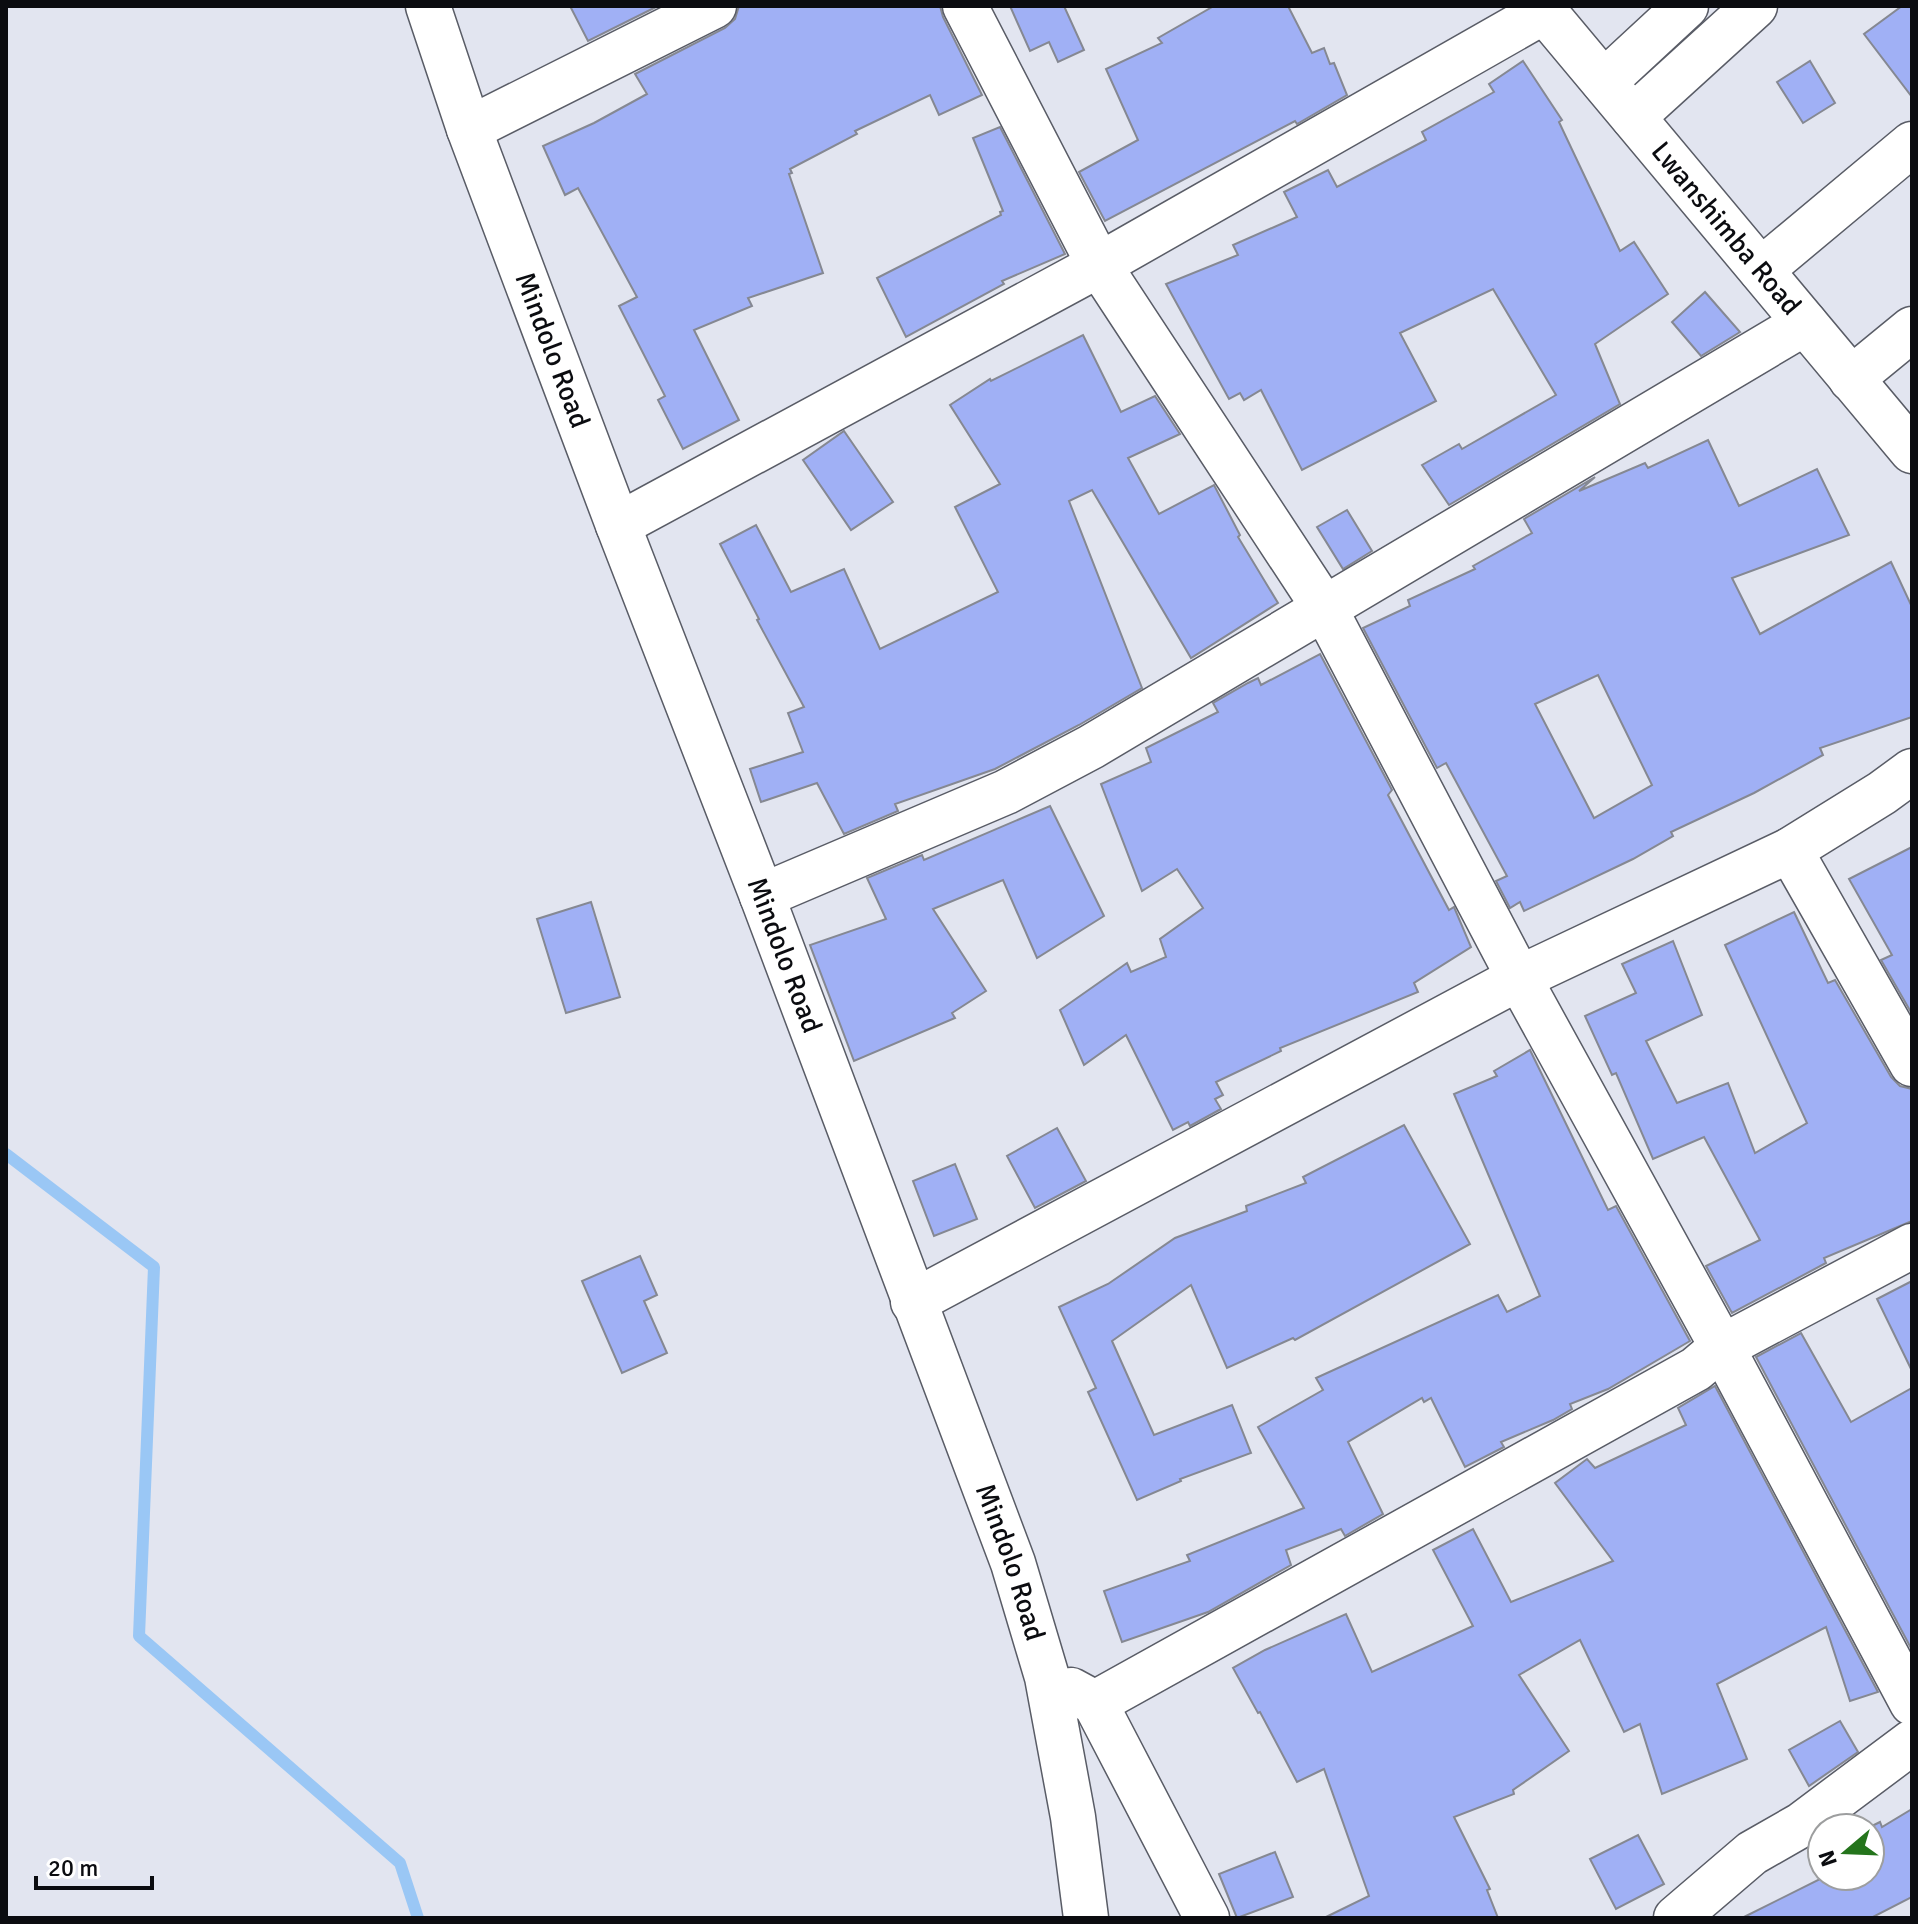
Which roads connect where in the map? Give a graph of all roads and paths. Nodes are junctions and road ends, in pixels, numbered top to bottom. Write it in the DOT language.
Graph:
graph roads {
  1 [pos="428,6"];
  2 [pos="714,6"];
  3 [pos="965,6"];
  4 [pos="1686,6"];
  5 [pos="1755,6"];
  6 [pos="1543,8"];
  7 [pos="1604,82"];
  8 [pos="1633,117"];
  9 [pos="469,129"];
  10 [pos="1912,144"];
  11 [pos="1099,265"];
  12 [pos="1761,270"];
  13 [pos="1805,323"];
  14 [pos="1912,329"];
  15 [pos="1851,379"];
  16 [pos="1912,451"];
  17 [pos="618,525"];
  18 [pos="1325,609"];
  19 [pos="1912,771"];
  20 [pos="1790,850"];
  21 [pos="762,896"];
  22 [pos="1519,978"];
  23 [pos="1912,1064"];
  24 [pos="1912,1246"];
  25 [pos="913,1302"];
  26 [pos="1722,1347"];
  27 [pos="1047,1677"];
  28 [pos="1095,1703"];
  29 [pos="1912,1703"];
  30 [pos="1912,1742"];
  31 [pos="1086,1918"];
  32 [pos="1207,1918"];
  33 [pos="1676,1918"];
  1 -- 9 [label="street, Mindolo Road"];
  2 -- 9 [label="street"];
  3 -- 11 [label="street"];
  4 -- 7 [label="street"];
  5 -- 8 [label="street"];
  6 -- 7 [label="street, Lwanshimba Road"];
  6 -- 11 [label="street"];
  7 -- 8 [label="street, Lwanshimba Road"];
  8 -- 12 [label="street, Lwanshimba Road"];
  9 -- 17 [label="street, Mindolo Road"];
  10 -- 12 [label="street"];
  11 -- 17 [label="street"];
  11 -- 18 [label="street"];
  12 -- 13 [label="street, Lwanshimba Road"];
  13 -- 15 [label="street, Lwanshimba Road"];
  13 -- 18 [label="street"];
  14 -- 15 [label="street"];
  15 -- 16 [label="street, Lwanshimba Road"];
  17 -- 21 [label="street, Mindolo Road"];
  18 -- 21 [label="street"];
  18 -- 22 [label="street"];
  19 -- 20 [label="street"];
  20 -- 22 [label="street"];
  20 -- 23 [label="street"];
  21 -- 25 [label="street, Mindolo Road"];
  22 -- 25 [label="street"];
  22 -- 26 [label="street"];
  24 -- 26 [label="street"];
  25 -- 27 [label="street, Mindolo Road"];
  26 -- 28 [label="street"];
  26 -- 29 [label="street"];
  27 -- 28 [label="street"];
  27 -- 31 [label="street, Mindolo Road"];
  28 -- 32 [label="street"];
  30 -- 33 [label="street"];
}
